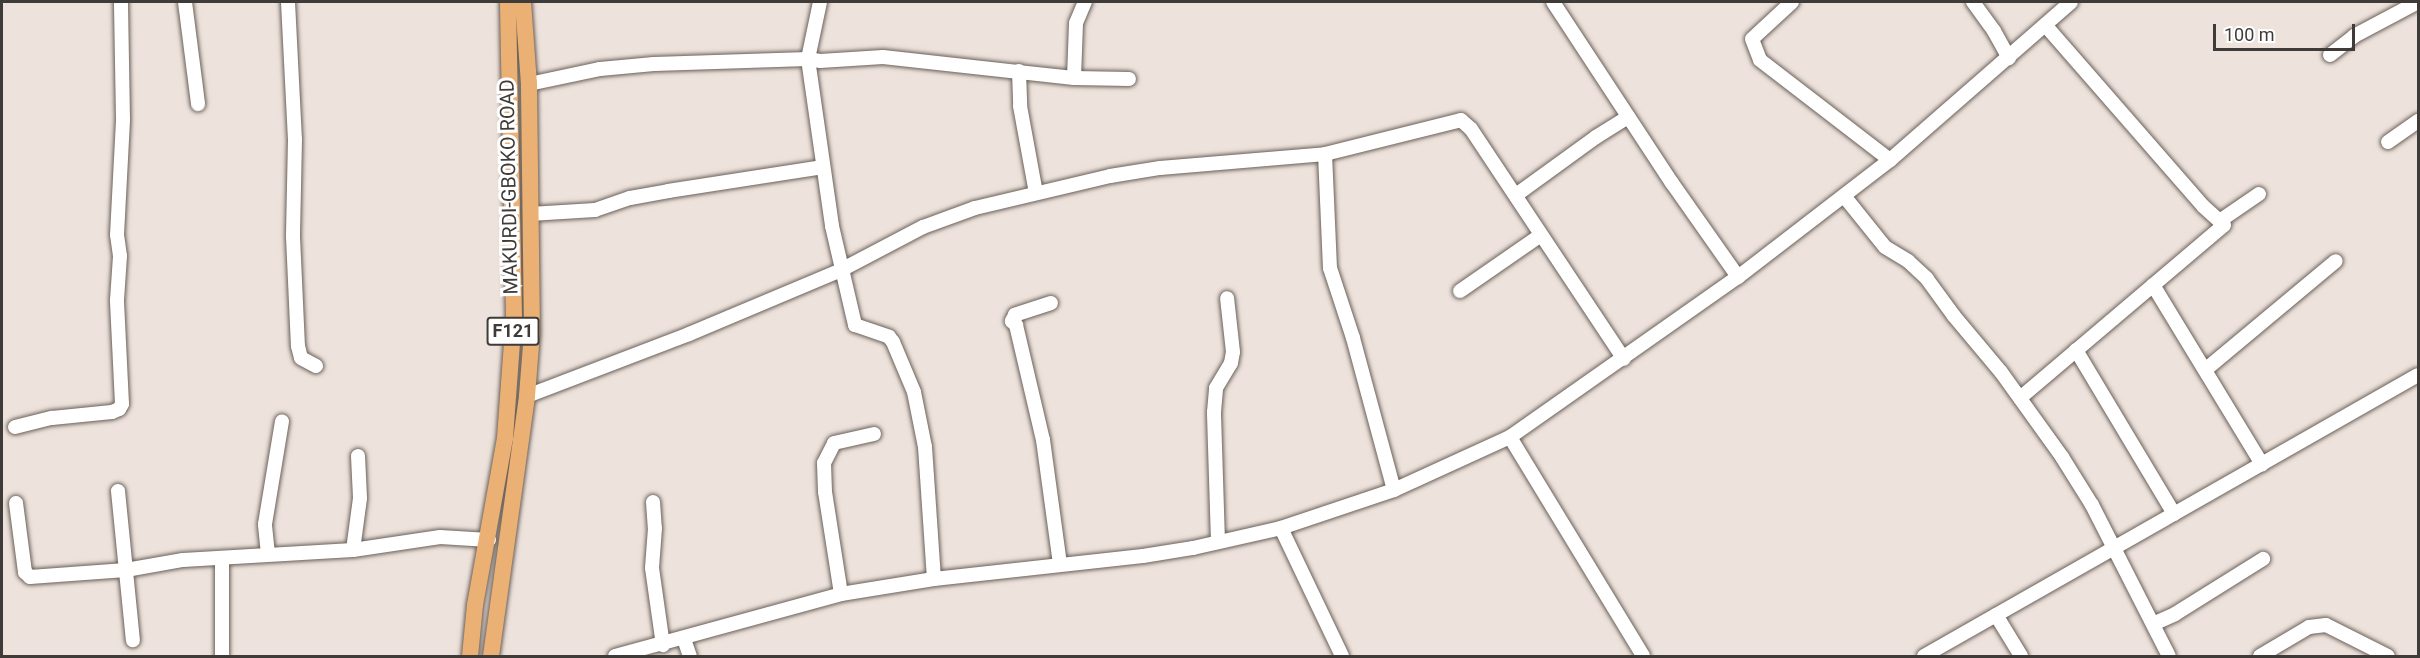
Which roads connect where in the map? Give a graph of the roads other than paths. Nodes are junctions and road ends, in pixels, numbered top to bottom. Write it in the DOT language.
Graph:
graph roads {
  1 [pos="121,2"];
  2 [pos="185,2"];
  3 [pos="288,2"];
  4 [pos="508,2"];
  5 [pos="523,2"];
  6 [pos="820,2"];
  7 [pos="1085,2"];
  8 [pos="1553,2"];
  9 [pos="1792,2"];
  10 [pos="1973,2"];
  11 [pos="2071,2"];
  12 [pos="2418,2"];
  13 [pos="2045,25"];
  14 [pos="2330,55"];
  15 [pos="2008,58"];
  16 [pos="808,59"];
  17 [pos="1019,71"];
  18 [pos="1074,78"];
  19 [pos="1129,79"];
  20 [pos="529,84"];
  21 [pos="198,104"];
  22 [pos="1628,117"];
  23 [pos="2418,121"];
  24 [pos="2388,142"];
  25 [pos="1325,154"];
  26 [pos="1890,160"];
  27 [pos="823,167"];
  28 [pos="1036,193"];
  29 [pos="2259,194"];
  30 [pos="1516,195"];
  31 [pos="1844,196"];
  32 [pos="530,214"];
  33 [pos="2221,220"];
  34 [pos="1541,235"];
  35 [pos="2336,261"];
  36 [pos="841,270"];
  37 [pos="1738,278"];
  38 [pos="2153,285"];
  39 [pos="1460,291"];
  40 [pos="1227,298"];
  41 [pos="1051,303"];
  42 [pos="2076,350"];
  43 [pos="1624,358"];
  44 [pos="316,366"];
  45 [pos="2205,370"];
  46 [pos="2418,375"];
  47 [pos="527,396"];
  48 [pos="2020,398"];
  49 [pos="282,421"];
  50 [pos="15,427"];
  51 [pos="874,434"];
  52 [pos="1510,437"];
  53 [pos="358,456"];
  54 [pos="2262,464"];
  55 [pos="1394,490"];
  56 [pos="118,491"];
  57 [pos="653,502"];
  58 [pos="16,503"];
  59 [pos="2174,514"];
  60 [pos="1281,528"];
  61 [pos="489,540"];
  62 [pos="1218,542"];
  63 [pos="2114,548"];
  64 [pos="353,550"];
  65 [pos="268,554"];
  66 [pos="222,558"];
  67 [pos="2264,558"];
  68 [pos="1060,564"];
  69 [pos="126,570"];
  70 [pos="934,579"];
  71 [pos="842,594"];
  72 [pos="1996,615"];
  73 [pos="2153,624"];
  74 [pos="684,639"];
  75 [pos="133,640"];
  76 [pos="663,645"];
  77 [pos="222,657"];
  78 [pos="470,657"];
  79 [pos="491,657"];
  80 [pos="615,657"];
  81 [pos="690,657"];
  82 [pos="1342,657"];
  83 [pos="1643,657"];
  84 [pos="1924,657"];
  85 [pos="2021,657"];
  86 [pos="2169,657"];
  87 [pos="2260,657"];
  88 [pos="2388,657"];
  1 -- 50 [label="street"];
  2 -- 21 [label="street"];
  3 -- 44 [label="street"];
  4 -- 61 [label="main road, F121"];
  5 -- 20 [label="main road, MAKURDI-GBOKO ROAD / F121"];
  6 -- 16 [label="street"];
  7 -- 18 [label="street"];
  8 -- 22 [label="street"];
  9 -- 26 [label="street"];
  10 -- 15 [label="street"];
  11 -- 13 [label="street"];
  12 -- 14 [label="street"];
  13 -- 15 [label="street"];
  13 -- 33 [label="street"];
  15 -- 26 [label="street"];
  16 -- 17 [label="street"];
  16 -- 20 [label="street"];
  16 -- 27 [label="street"];
  17 -- 18 [label="street"];
  17 -- 28 [label="street"];
  18 -- 19 [label="street"];
  20 -- 32 [label="main road, MAKURDI-GBOKO ROAD / F121"];
  22 -- 30 [label="street"];
  22 -- 37 [label="street"];
  23 -- 24 [label="street"];
  25 -- 28 [label="street"];
  25 -- 30 [label="street"];
  25 -- 55 [label="street"];
  26 -- 31 [label="street"];
  27 -- 32 [label="street"];
  27 -- 36 [label="street"];
  28 -- 36 [label="street"];
  29 -- 33 [label="street"];
  30 -- 34 [label="street"];
  31 -- 37 [label="street"];
  31 -- 48 [label="street"];
  32 -- 47 [label="main road, MAKURDI-GBOKO ROAD / F121"];
  33 -- 38 [label="street"];
  34 -- 39 [label="street"];
  34 -- 43 [label="street"];
  35 -- 45 [label="street"];
  36 -- 47 [label="street"];
  36 -- 70 [label="street"];
  37 -- 43 [label="street"];
  38 -- 42 [label="street"];
  38 -- 45 [label="street"];
  40 -- 62 [label="street"];
  41 -- 68 [label="street"];
  42 -- 48 [label="street"];
  42 -- 59 [label="street"];
  43 -- 52 [label="street"];
  45 -- 54 [label="street"];
  46 -- 54 [label="street"];
  47 -- 79 [label="main road, MAKURDI-GBOKO ROAD / F121"];
  48 -- 63 [label="street"];
  49 -- 65 [label="street"];
  51 -- 71 [label="street"];
  52 -- 55 [label="street"];
  52 -- 83 [label="street"];
  53 -- 64 [label="street"];
  54 -- 59 [label="street"];
  55 -- 60 [label="street"];
  56 -- 69 [label="street"];
  57 -- 76 [label="street"];
  58 -- 69 [label="street"];
  59 -- 63 [label="street"];
  60 -- 62 [label="street"];
  60 -- 82 [label="street"];
  61 -- 64 [label="street"];
  61 -- 78 [label="main road, F121"];
  62 -- 68 [label="street"];
  63 -- 72 [label="street"];
  63 -- 73 [label="street"];
  64 -- 65 [label="street"];
  65 -- 66 [label="street"];
  66 -- 69 [label="street"];
  66 -- 77 [label="street"];
  67 -- 73 [label="street"];
  68 -- 70 [label="street"];
  69 -- 75 [label="street"];
  70 -- 71 [label="street"];
  71 -- 74 [label="street"];
  72 -- 84 [label="street"];
  72 -- 85 [label="street"];
  73 -- 86 [label="street"];
  74 -- 76 [label="street"];
  74 -- 81 [label="street"];
  76 -- 80 [label="street"];
  87 -- 88 [label="street"];
}
